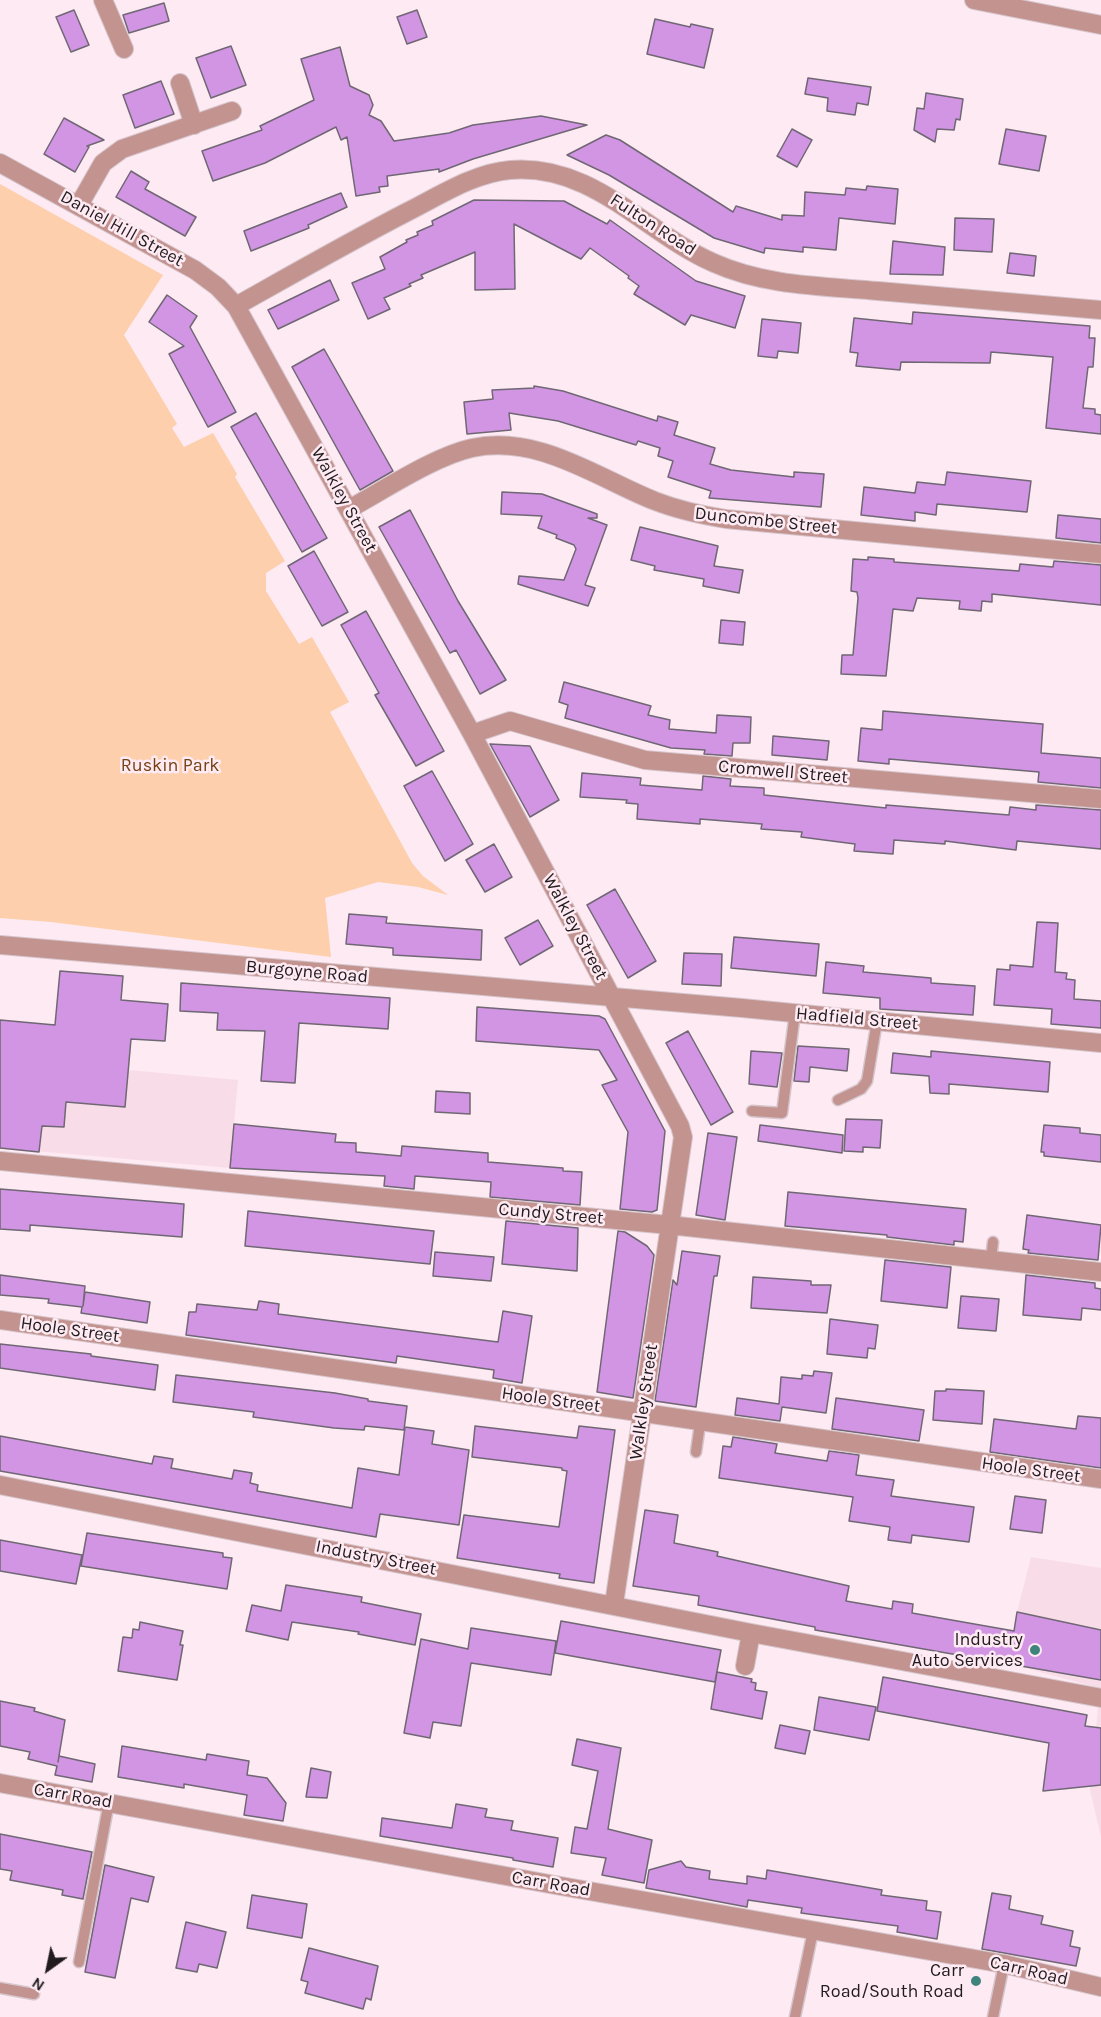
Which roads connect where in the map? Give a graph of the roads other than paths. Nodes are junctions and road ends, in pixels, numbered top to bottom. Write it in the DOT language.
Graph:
graph roads {
  1 [pos="104,0"];
  2 [pos="974,0"];
  3 [pos="1101,25"];
  4 [pos="124,49"];
  5 [pos="180,83"];
  6 [pos="232,111"];
  7 [pos="194,125"];
  8 [pos="0,163"];
  9 [pos="79,205"];
  10 [pos="236,306"];
  11 [pos="1101,310"];
  12 [pos="349,509"];
  13 [pos="1101,554"];
  14 [pos="472,734"];
  15 [pos="1101,799"];
  16 [pos="0,945"];
  17 [pos="613,998"];
  18 [pos="795,1013"];
  19 [pos="877,1021"];
  20 [pos="1101,1043"];
  21 [pos="838,1100"];
  22 [pos="752,1111"];
  23 [pos="0,1161"];
  24 [pos="669,1225"];
  25 [pos="1101,1272"];
  26 [pos="0,1320"];
  27 [pos="643,1413"];
  28 [pos="700,1424"];
  29 [pos="696,1452"];
  30 [pos="1101,1479"];
  31 [pos="0,1485"];
  32 [pos="614,1604"];
  33 [pos="752,1633"];
  34 [pos="745,1666"];
  35 [pos="1101,1698"];
  36 [pos="0,1782"];
  37 [pos="109,1802"];
  38 [pos="813,1930"];
  39 [pos="79,1962"];
  40 [pos="1004,1964"];
  41 [pos="1101,1987"];
  42 [pos="0,1988"];
  43 [pos="33,1994"];
  44 [pos="795,2017"];
  45 [pos="993,2017"];
  1 -- 4 [label="street"];
  2 -- 3 [label="street"];
  5 -- 7 [label="street"];
  6 -- 7 [label="street"];
  7 -- 9 [label="street"];
  8 -- 9 [label="street, Daniel Hill Street"];
  9 -- 10 [label="street, Daniel Hill Street"];
  10 -- 11 [label="street, Fulton Road"];
  10 -- 12 [label="street, Walkley Street"];
  12 -- 13 [label="street, Duncombe Street"];
  12 -- 14 [label="street, Walkley Street"];
  14 -- 15 [label="street, Cromwell Street"];
  14 -- 17 [label="street, Walkley Street"];
  16 -- 17 [label="street, Burgoyne Road"];
  17 -- 18 [label="street, Hadfield Street"];
  17 -- 24 [label="street, Walkley Street"];
  18 -- 19 [label="street, Hadfield Street"];
  18 -- 22 [label="lane"];
  19 -- 20 [label="street, Hadfield Street"];
  19 -- 21 [label="lane"];
  23 -- 24 [label="street, Cundy Street"];
  24 -- 25 [label="street, Cundy Street"];
  24 -- 27 [label="street, Walkley Street"];
  26 -- 27 [label="street, Hoole Street"];
  27 -- 28 [label="street, Hoole Street"];
  27 -- 32 [label="street, Walkley Street"];
  28 -- 29 [label="lane"];
  28 -- 30 [label="street, Hoole Street"];
  31 -- 32 [label="street, Industry Street"];
  32 -- 33 [label="street, Industry Street"];
  33 -- 34 [label="street"];
  33 -- 35 [label="street, Industry Street"];
  36 -- 37 [label="street, Carr Road"];
  37 -- 38 [label="street, Carr Road"];
  37 -- 39 [label="lane"];
  38 -- 40 [label="street, Carr Road"];
  38 -- 44 [label="lane"];
  40 -- 41 [label="street, Carr Road"];
  40 -- 45 [label="lane"];
  42 -- 43 [label="lane"];
}
